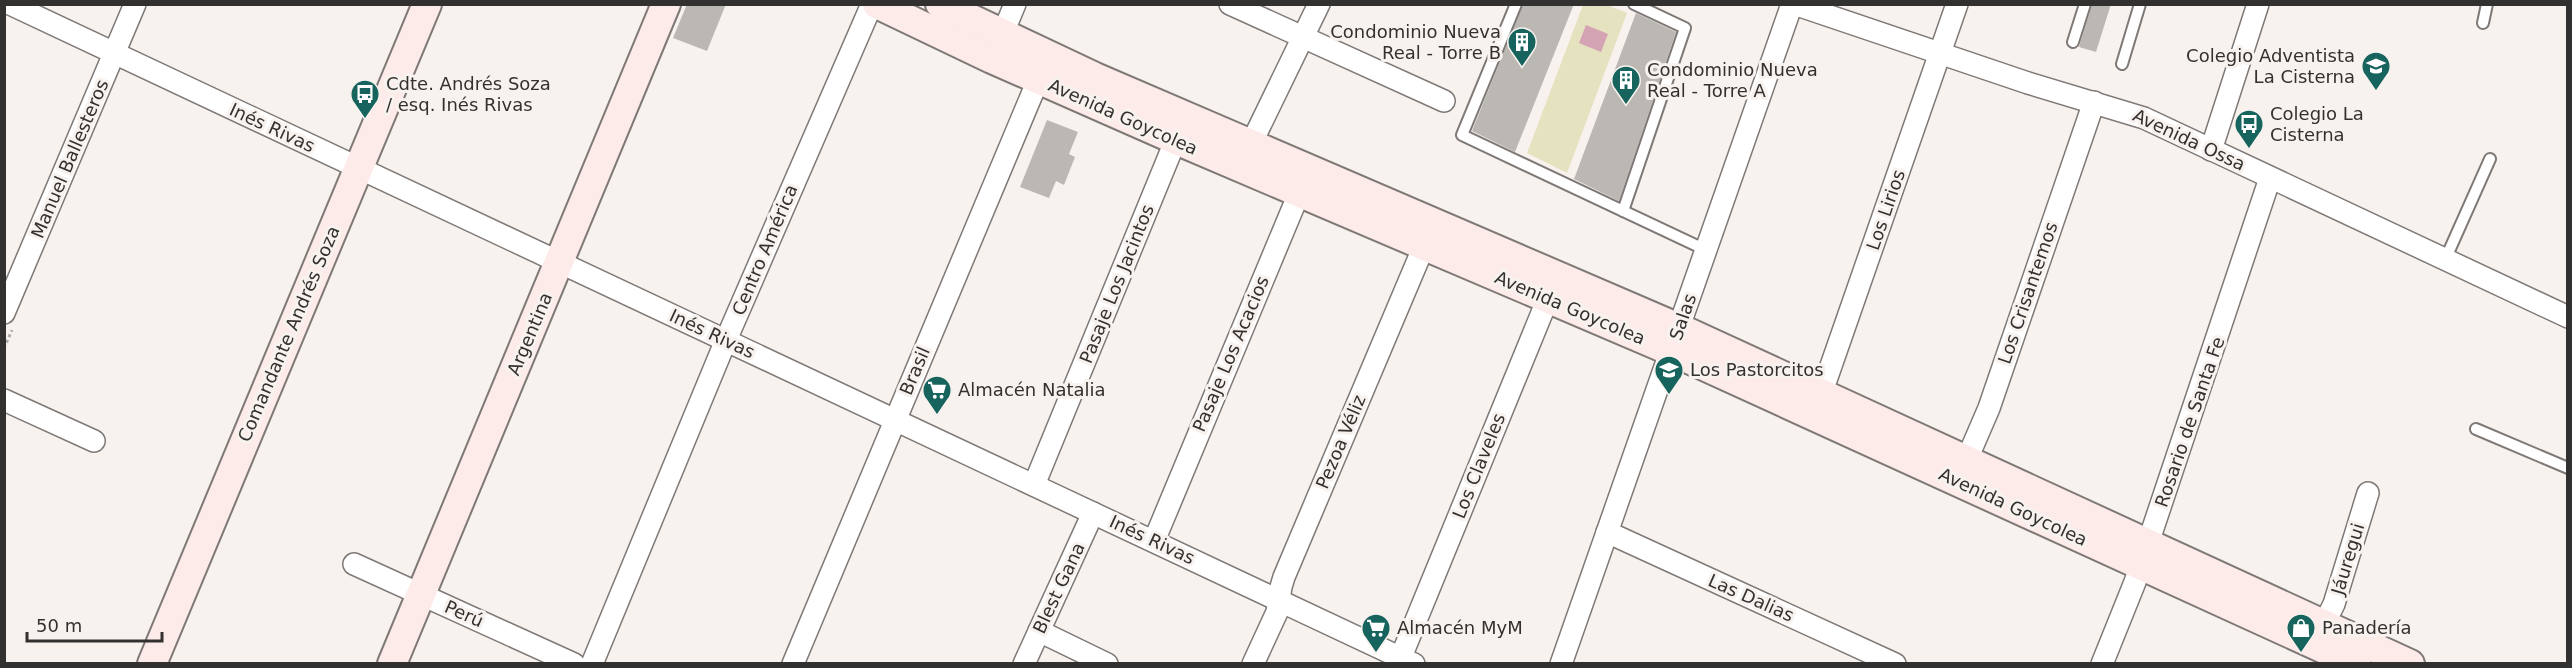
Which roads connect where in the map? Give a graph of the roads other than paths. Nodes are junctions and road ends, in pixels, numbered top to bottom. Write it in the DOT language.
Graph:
graph roads {
  1 [pos="10,4"];
  2 [pos="135,4"];
  3 [pos="427,4"];
  4 [pos="666,4"];
  5 [pos="872,4"];
  6 [pos="877,4"];
  7 [pos="940,4"];
  8 [pos="1015,4"];
  9 [pos="1230,4"];
  10 [pos="1319,4"];
  11 [pos="1516,4"];
  12 [pos="1634,4"];
  13 [pos="1793,4"];
  14 [pos="1957,4"];
  15 [pos="2085,4"];
  16 [pos="2140,4"];
  17 [pos="2258,4"];
  18 [pos="2487,4"];
  19 [pos="2483,23"];
  20 [pos="1303,37"];
  21 [pos="2073,42"];
  22 [pos="998,47"];
  23 [pos="114,53"];
  24 [pos="1939,54"];
  25 [pos="2122,64"];
  26 [pos="1038,80"];
  27 [pos="1444,101"];
  28 [pos="2094,102"];
  29 [pos="1181,128"];
  30 [pos="1251,144"];
  31 [pos="2211,150"];
  32 [pos="2490,159"];
  33 [pos="358,168"];
  34 [pos="2270,178"];
  35 [pos="1304,180"];
  36 [pos="1623,211"];
  37 [pos="1432,236"];
  38 [pos="1706,249"];
  39 [pos="2445,260"];
  40 [pos="560,263"];
  41 [pos="1553,287"];
  42 [pos="4,313"];
  43 [pos="2568,317"];
  44 [pos="726,340"];
  45 [pos="1675,340"];
  46 [pos="4,400"];
  47 [pos="1818,405"];
  48 [pos="895,419"];
  49 [pos="2476,429"];
  50 [pos="94,441"];
  51 [pos="2568,468"];
  52 [pos="1962,472"];
  53 [pos="1034,485"];
  54 [pos="2368,493"];
  55 [pos="1093,513"];
  56 [pos="1607,532"];
  57 [pos="1154,541"];
  58 [pos="2145,555"];
  59 [pos="354,564"];
  60 [pos="421,594"];
  61 [pos="1279,599"];
  62 [pos="2324,624"];
  63 [pos="1039,631"];
  64 [pos="1407,660"];
  65 [pos="152,663"];
  66 [pos="392,663"];
  67 [pos="574,663"];
  68 [pos="592,663"];
  69 [pos="793,663"];
  70 [pos="1024,663"];
  71 [pos="1107,663"];
  72 [pos="1253,663"];
  73 [pos="1561,663"];
  74 [pos="1895,663"];
  75 [pos="2102,663"];
  76 [pos="2357,663"];
  77 [pos="2410,663"];
  1 -- 23 [label="street, Inés Rivas"];
  2 -- 23 [label="street, Manuel Ballesteros"];
  3 -- 33 [label="street, Comandante Andrés Soza"];
  4 -- 40 [label="street, Argentina"];
  5 -- 44 [label="street, Centro América"];
  6 -- 22 [label="street, Avenida Goycolea"];
  7 -- 22 [label="street, Avenida Goycolea"];
  8 -- 22 [label="street"];
  9 -- 20 [label="street"];
  10 -- 20 [label="street"];
  11 -- 36 [label="lane"];
  12 -- 36 [label="lane"];
  13 -- 24 [label="street, Avenida Ossa"];
  13 -- 38 [label="street, Salas"];
  14 -- 24 [label="street, Los Lirios"];
  15 -- 21 [label="lane"];
  16 -- 25 [label="lane"];
  17 -- 31 [label="street"];
  18 -- 19 [label="lane"];
  20 -- 27 [label="street"];
  20 -- 30 [label="street"];
  22 -- 26 [label="street, Avenida Goycolea"];
  22 -- 29 [label="street, Avenida Goycolea"];
  23 -- 33 [label="street, Inés Rivas"];
  23 -- 42 [label="street, Manuel Ballesteros"];
  24 -- 28 [label="street, Avenida Ossa"];
  24 -- 47 [label="street, Los Lirios"];
  26 -- 29 [label="street, Avenida Goycolea"];
  26 -- 48 [label="street, Brasil"];
  28 -- 31 [label="street, Avenida Ossa"];
  28 -- 52 [label="street, Los Crisantemos"];
  29 -- 30 [label="street, Avenida Goycolea"];
  29 -- 35 [label="street, Avenida Goycolea"];
  29 -- 53 [label="street, Pasaje Los Jacintos"];
  30 -- 35 [label="street, Avenida Goycolea"];
  31 -- 34 [label="street, Avenida Ossa"];
  32 -- 39 [label="lane"];
  33 -- 40 [label="street, Inés Rivas"];
  33 -- 65 [label="street, Comandante Andrés Soza"];
  34 -- 39 [label="street, Avenida Ossa"];
  34 -- 58 [label="street, Rosario de Santa Fe"];
  35 -- 37 [label="street, Avenida Goycolea"];
  35 -- 57 [label="street, Pasaje Los Acacios"];
  36 -- 38 [label="lane"];
  37 -- 41 [label="street, Avenida Goycolea"];
  37 -- 61 [label="street, Pezoa Véliz"];
  38 -- 45 [label="street, Salas"];
  39 -- 43 [label="street, Avenida Ossa"];
  40 -- 44 [label="street, Inés Rivas"];
  40 -- 60 [label="street, Argentina"];
  41 -- 45 [label="street, Avenida Goycolea"];
  41 -- 64 [label="street, Los Claveles"];
  44 -- 48 [label="street, Inés Rivas"];
  44 -- 68 [label="street, Centro América"];
  45 -- 47 [label="street, Avenida Goycolea"];
  45 -- 56 [label="street, Salas"];
  46 -- 50 [label="street"];
  47 -- 52 [label="street, Avenida Goycolea"];
  48 -- 53 [label="street, Inés Rivas"];
  48 -- 69 [label="street, Brasil"];
  49 -- 51 [label="lane"];
  52 -- 58 [label="street, Avenida Goycolea"];
  53 -- 55 [label="street, Inés Rivas"];
  54 -- 62 [label="street, Jáuregui"];
  55 -- 57 [label="street, Inés Rivas"];
  55 -- 63 [label="street, Blest Gana"];
  56 -- 73 [label="street, Salas"];
  56 -- 74 [label="street, Las Dalias"];
  57 -- 61 [label="street, Inés Rivas"];
  58 -- 62 [label="street, Avenida Goycolea"];
  58 -- 75 [label="street, Rosario de Santa Fe"];
  58 -- 76 [label="street, Avenida Goycolea"];
  59 -- 60 [label="street, Perú"];
  60 -- 66 [label="street, Argentina"];
  60 -- 67 [label="street, Perú"];
  61 -- 64 [label="street, Inés Rivas"];
  61 -- 72 [label="street, Pezoa Véliz"];
  62 -- 77 [label="street, Avenida Goycolea"];
  63 -- 70 [label="street, Blest Gana"];
  63 -- 71 [label="street"];
}
